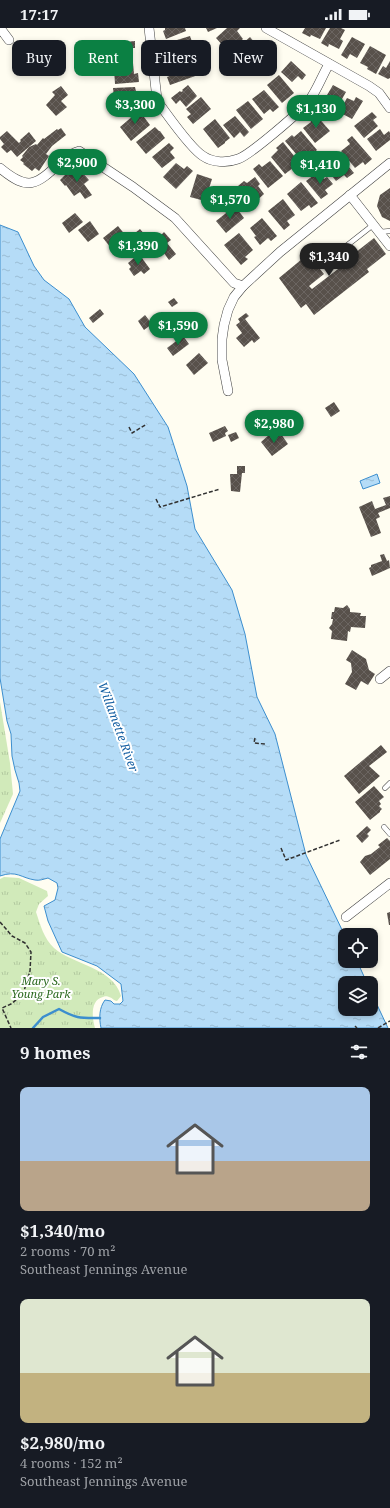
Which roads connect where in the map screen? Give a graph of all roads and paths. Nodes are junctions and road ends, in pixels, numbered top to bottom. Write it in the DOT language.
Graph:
graph roads {
  1 [pos="0,28"];
  2 [pos="149,28"];
  3 [pos="266,28"];
  4 [pos="9,40"];
  5 [pos="329,64"];
  6 [pos="390,108"];
  7 [pos="390,164"];
  8 [pos="0,168"];
  9 [pos="350,195"];
  10 [pos="373,225"];
  11 [pos="390,231"];
  12 [pos="379,232"];
  13 [pos="390,246"];
  14 [pos="322,265"];
  15 [pos="243,286"];
  16 [pos="228,391"];
  17 [pos="147,424"];
  18 [pos="129,427"];
  19 [pos="220,489"];
  20 [pos="156,499"];
  21 [pos="390,671"];
  22 [pos="380,679"];
  23 [pos="255,738"];
  24 [pos="265,744"];
  25 [pos="390,783"];
  26 [pos="385,788"];
  27 [pos="384,828"];
  28 [pos="390,834"];
  29 [pos="340,840"];
  30 [pos="281,848"];
  31 [pos="390,883"];
  32 [pos="346,917"];
  33 [pos="0,922"];
  34 [pos="1,1008"];
  35 [pos="390,1021"];
  36 [pos="11,1028"];
  37 [pos="378,1028"];
  1 -- 4 [label="street"];
  2 -- 5 [label="street"];
  3 -- 5 [label="street"];
  5 -- 6 [label="street"];
  7 -- 9 [label="street"];
  8 -- 15 [label="street"];
  9 -- 10 [label="street"];
  9 -- 15 [label="street"];
  10 -- 12 [label="street"];
  10 -- 14 [label="lane"];
  11 -- 12 [label="lane"];
  12 -- 13 [label="street"];
  15 -- 16 [label="street"];
  17 -- 18 [label="path"];
  19 -- 20 [label="path"];
  21 -- 22 [label="street"];
  23 -- 24 [label="path"];
  25 -- 26 [label="lane"];
  27 -- 28 [label="lane"];
  29 -- 30 [label="path"];
  31 -- 32 [label="street"];
  33 -- 34 [label="path"];
  34 -- 36 [label="path"];
  35 -- 37 [label="path"];
}
